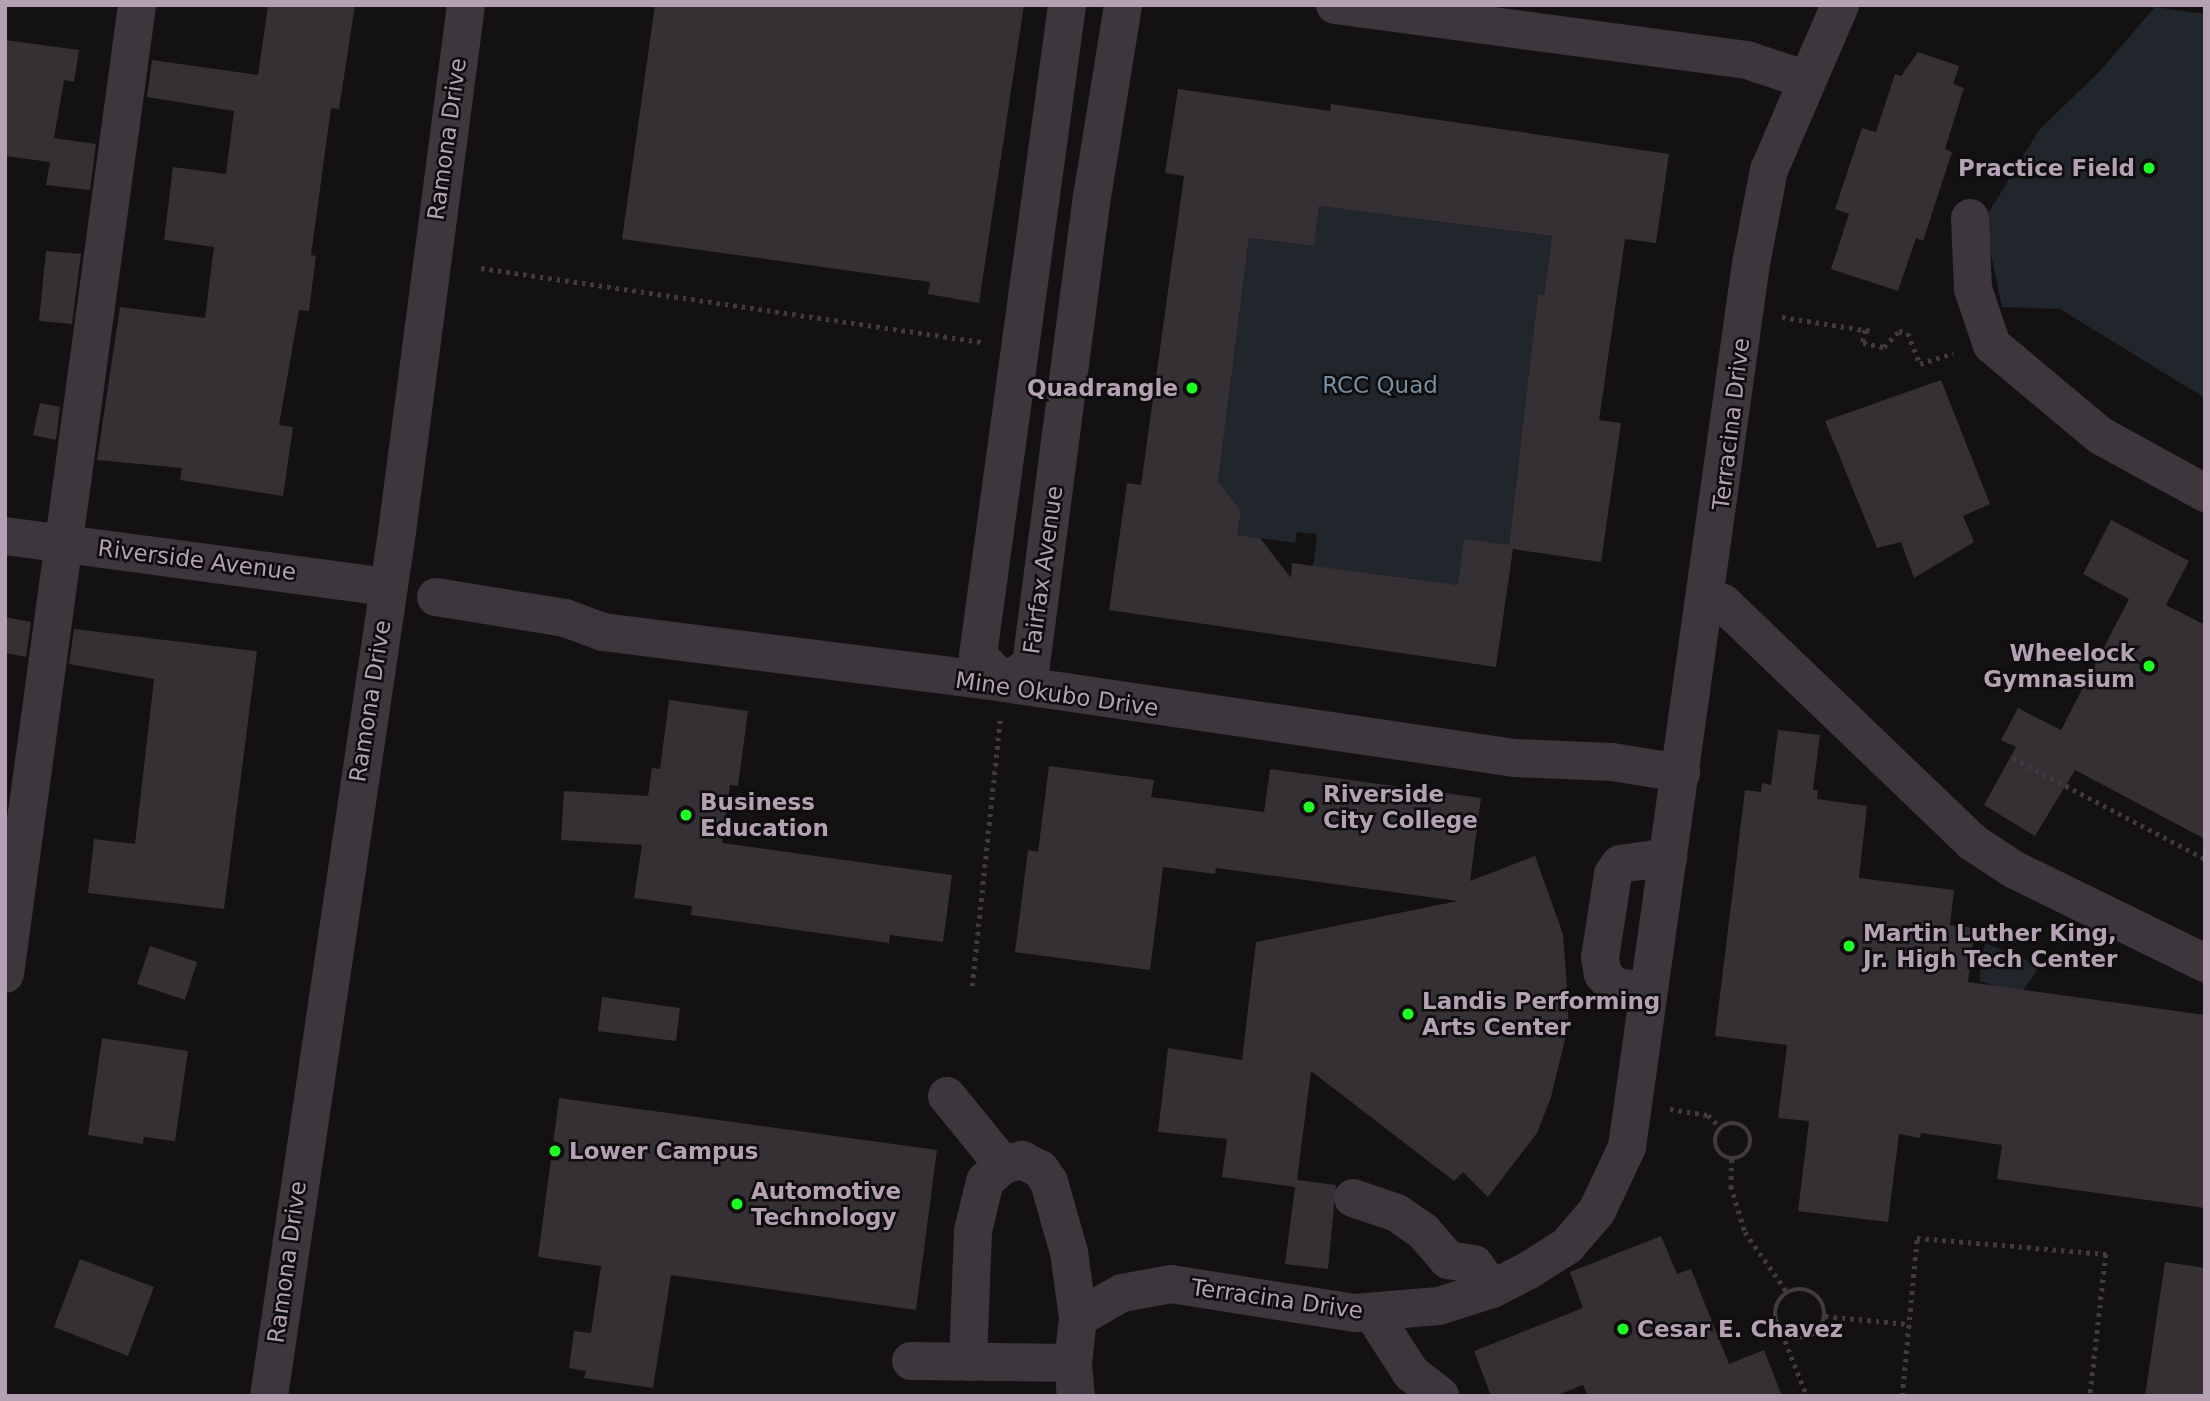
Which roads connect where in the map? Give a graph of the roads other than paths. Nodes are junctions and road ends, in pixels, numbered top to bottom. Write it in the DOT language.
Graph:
graph roads {
  1 [pos="137,5"];
  2 [pos="466,5"];
  3 [pos="1067,5"];
  4 [pos="1123,5"];
  5 [pos="1335,5"];
  6 [pos="1840,5"];
  7 [pos="1804,79"];
  8 [pos="1046,170"];
  9 [pos="1095,179"];
  10 [pos="1970,218"];
  11 [pos="1073,344"];
  12 [pos="1020,348"];
  13 [pos="2205,493"];
  14 [pos="5,536"];
  15 [pos="64,544"];
  16 [pos="388,587"];
  17 [pos="436,597"];
  18 [pos="1706,601"];
  19 [pos="1004,683"];
  20 [pos="1681,773"];
  21 [pos="1669,857"];
  22 [pos="2205,963"];
  23 [pos="5,974"];
  24 [pos="1647,991"];
  25 [pos="947,1096"];
  26 [pos="1003,1164"];
  27 [pos="1353,1198"];
  28 [pos="1447,1260"];
  29 [pos="1492,1289"];
  30 [pos="1439,1306"];
  31 [pos="1373,1314"];
  32 [pos="1078,1318"];
  33 [pos="911,1362"];
  34 [pos="968,1362"];
  35 [pos="1075,1379"];
  36 [pos="269,1396"];
  37 [pos="1440,1396"];
  1 -- 15 [label="street"];
  2 -- 16 [label="street, Ramona Drive"];
  3 -- 8 [label="street, Fairfax Avenue"];
  4 -- 9 [label="street, Fairfax Avenue"];
  5 -- 7 [label="street"];
  6 -- 7 [label="street, Terracina Drive"];
  7 -- 18 [label="street, Terracina Drive"];
  8 -- 9 [label="street"];
  8 -- 12 [label="street, Fairfax Avenue"];
  9 -- 11 [label="street, Fairfax Avenue"];
  10 -- 13 [label="street"];
  11 -- 12 [label="street"];
  11 -- 19 [label="street, Fairfax Avenue"];
  12 -- 19 [label="street, Fairfax Avenue"];
  14 -- 15 [label="street, Riverside Avenue"];
  15 -- 16 [label="street, Riverside Avenue"];
  15 -- 23 [label="street"];
  16 -- 36 [label="street, Ramona Drive"];
  17 -- 19 [label="street, Mine Okubo Drive"];
  18 -- 20 [label="street, Terracina Drive"];
  18 -- 22 [label="street"];
  19 -- 20 [label="street, Mine Okubo Drive"];
  20 -- 21 [label="street, Terracina Drive"];
  21 -- 24 [label="street, Terracina Drive"];
  21 -- 24 [label="street"];
  24 -- 29 [label="street, Terracina Drive"];
  25 -- 26 [label="street"];
  26 -- 32 [label="street"];
  26 -- 34 [label="street"];
  27 -- 28 [label="street"];
  28 -- 29 [label="street"];
  28 -- 30 [label="street"];
  29 -- 30 [label="street, Terracina Drive"];
  30 -- 31 [label="street, Terracina Drive"];
  31 -- 32 [label="street, Terracina Drive"];
  31 -- 37 [label="street"];
  32 -- 35 [label="street"];
  33 -- 34 [label="street"];
  34 -- 35 [label="street"];
}
